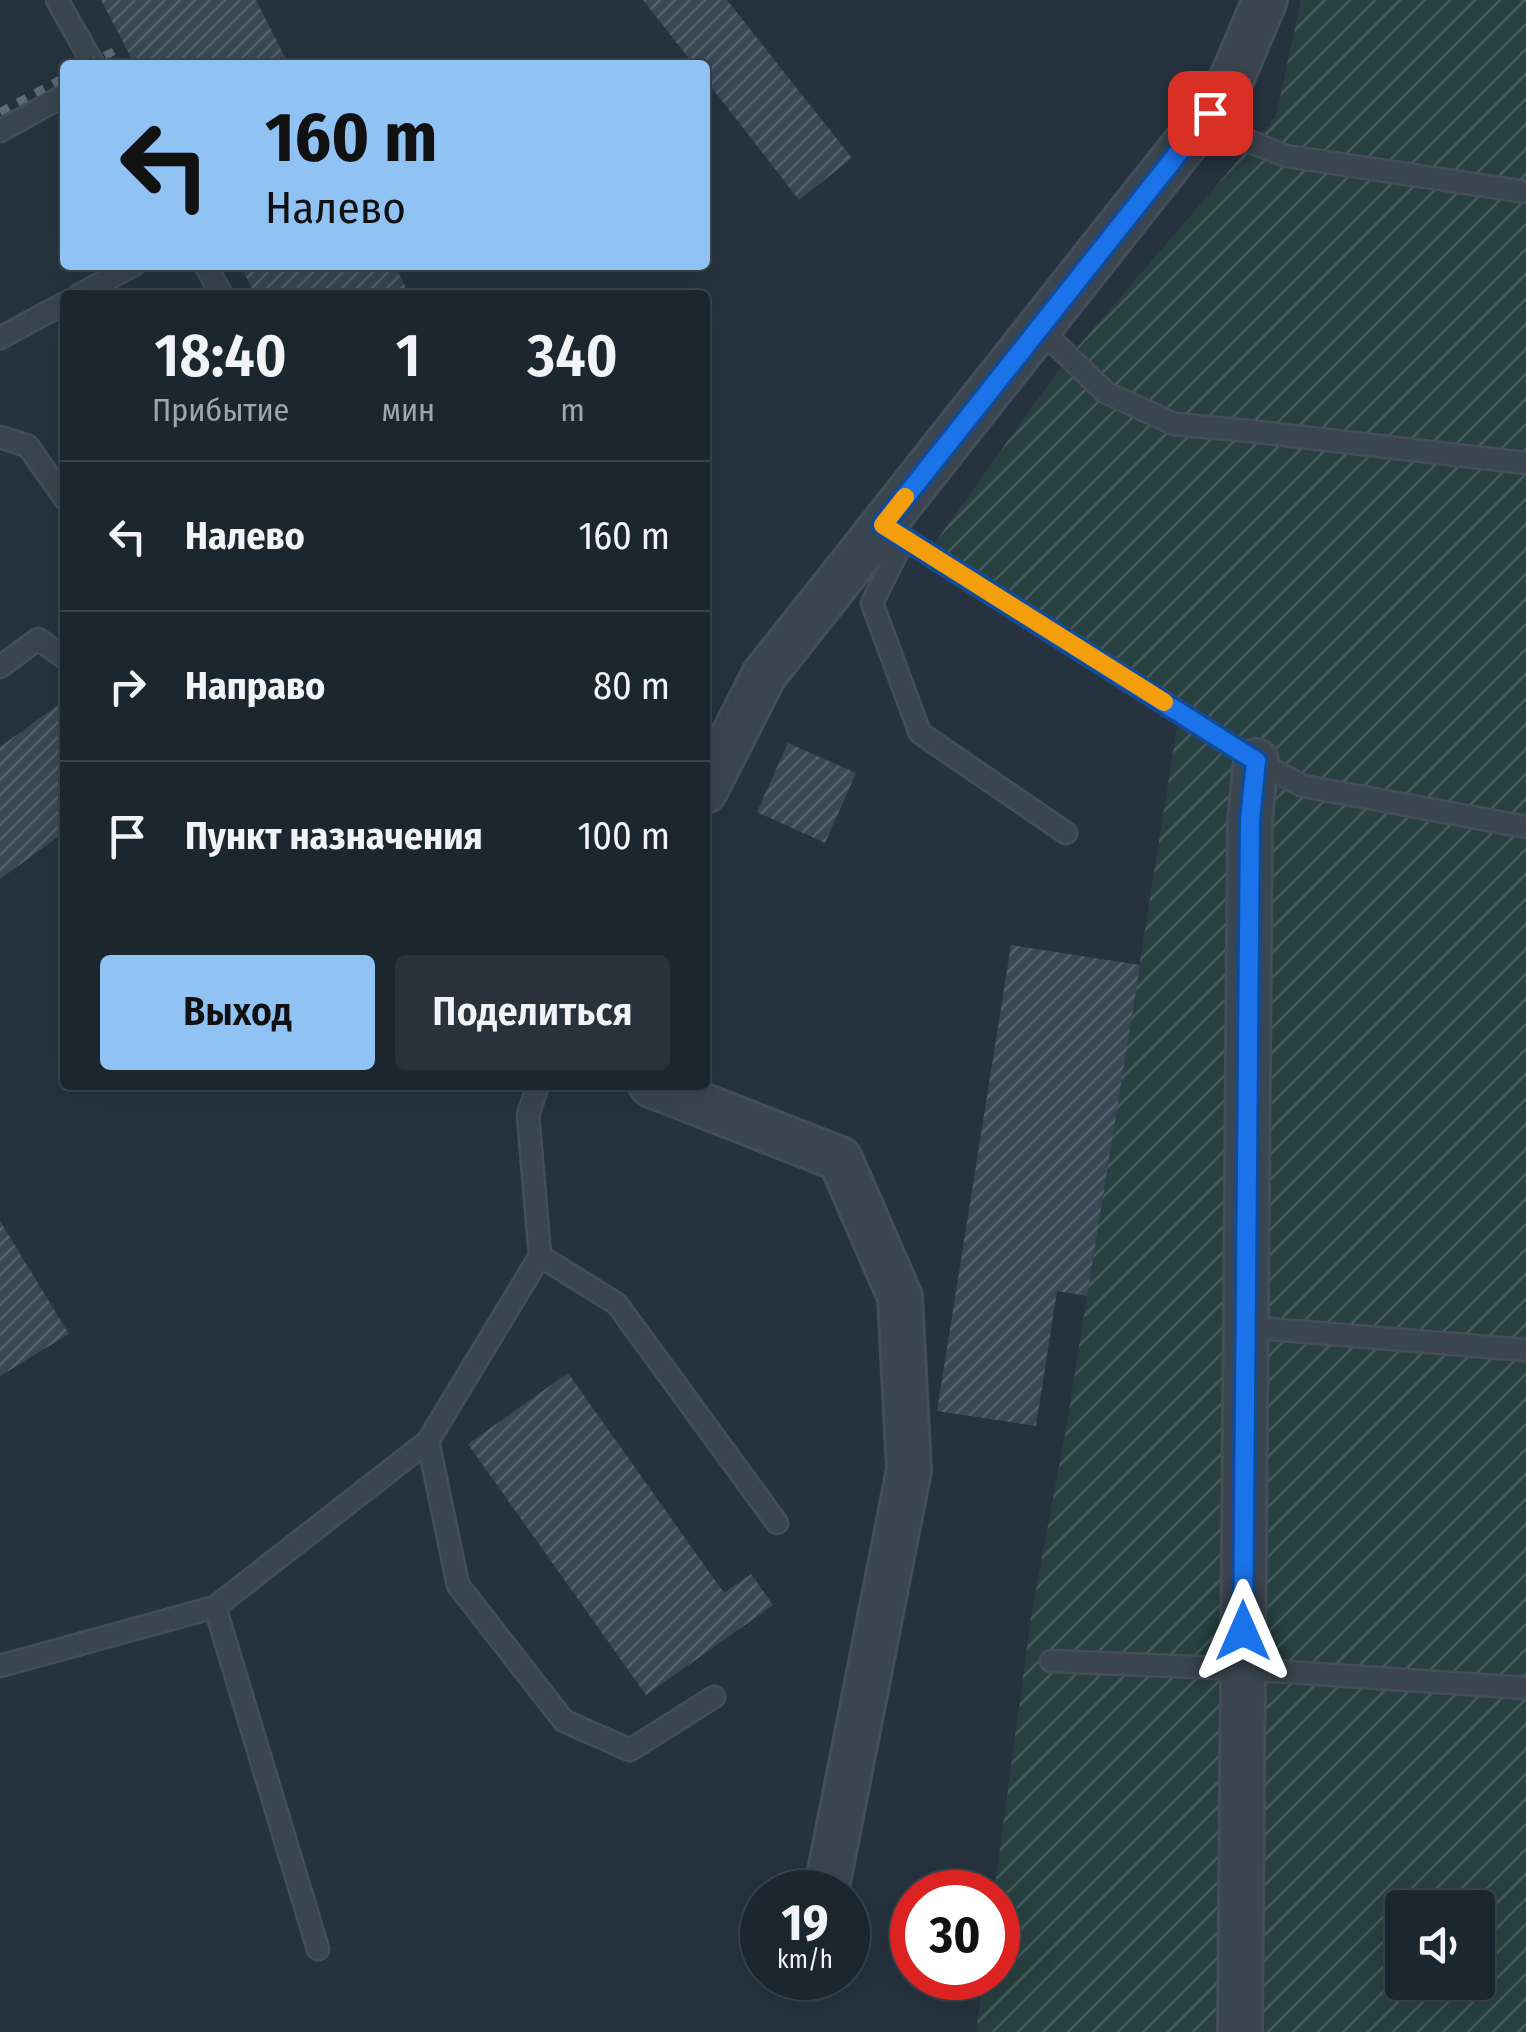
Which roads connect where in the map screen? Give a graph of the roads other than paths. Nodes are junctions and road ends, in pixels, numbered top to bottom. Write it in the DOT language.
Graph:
graph roads {
  1 [pos="57,0"];
  2 [pos="1265,0"];
  3 [pos="91,60"];
  4 [pos="60,98"];
  5 [pos="1210,113"];
  6 [pos="0,131"];
  7 [pos="1526,192"];
  8 [pos="125,270"];
  9 [pos="88,290"];
  10 [pos="60,306"];
  11 [pos="1039,328"];
  12 [pos="0,338"];
  13 [pos="0,436"];
  14 [pos="1526,463"];
  15 [pos="60,492"];
  16 [pos="894,532"];
  17 [pos="60,654"];
  18 [pos="0,667"];
  19 [pos="1256,761"];
  20 [pos="710,781"];
  21 [pos="1526,827"];
  22 [pos="1066,833"];
  23 [pos="536,1090"];
  24 [pos="665,1090"];
  25 [pos="540,1256"];
  26 [pos="1246,1327"];
  27 [pos="1526,1350"];
  28 [pos="428,1441"];
  29 [pos="777,1522"];
  30 [pos="214,1607"];
  31 [pos="1050,1662"];
  32 [pos="0,1666"];
  33 [pos="1243,1669"];
  34 [pos="1526,1688"];
  35 [pos="714,1697"];
  36 [pos="830,1870"];
  37 [pos="318,1949"];
  38 [pos="1242,2032"];
  1 -- 3 [label="lane"];
  2 -- 5 [label="street"];
  4 -- 6 [label="lane"];
  5 -- 7 [label="lane"];
  5 -- 11 [label="street"];
  8 -- 9 [label="lane"];
  10 -- 12 [label="lane"];
  11 -- 14 [label="lane"];
  11 -- 16 [label="street"];
  13 -- 15 [label="lane"];
  16 -- 19 [label="lane"];
  16 -- 20 [label="street"];
  16 -- 22 [label="lane"];
  17 -- 18 [label="lane"];
  19 -- 21 [label="lane"];
  19 -- 26 [label="street"];
  23 -- 25 [label="lane"];
  24 -- 36 [label="street"];
  25 -- 28 [label="lane"];
  25 -- 29 [label="lane"];
  26 -- 27 [label="lane"];
  26 -- 33 [label="street"];
  28 -- 30 [label="lane"];
  28 -- 35 [label="lane"];
  30 -- 32 [label="lane"];
  30 -- 37 [label="lane"];
  31 -- 33 [label="lane"];
  33 -- 34 [label="lane"];
  33 -- 38 [label="street"];
}
